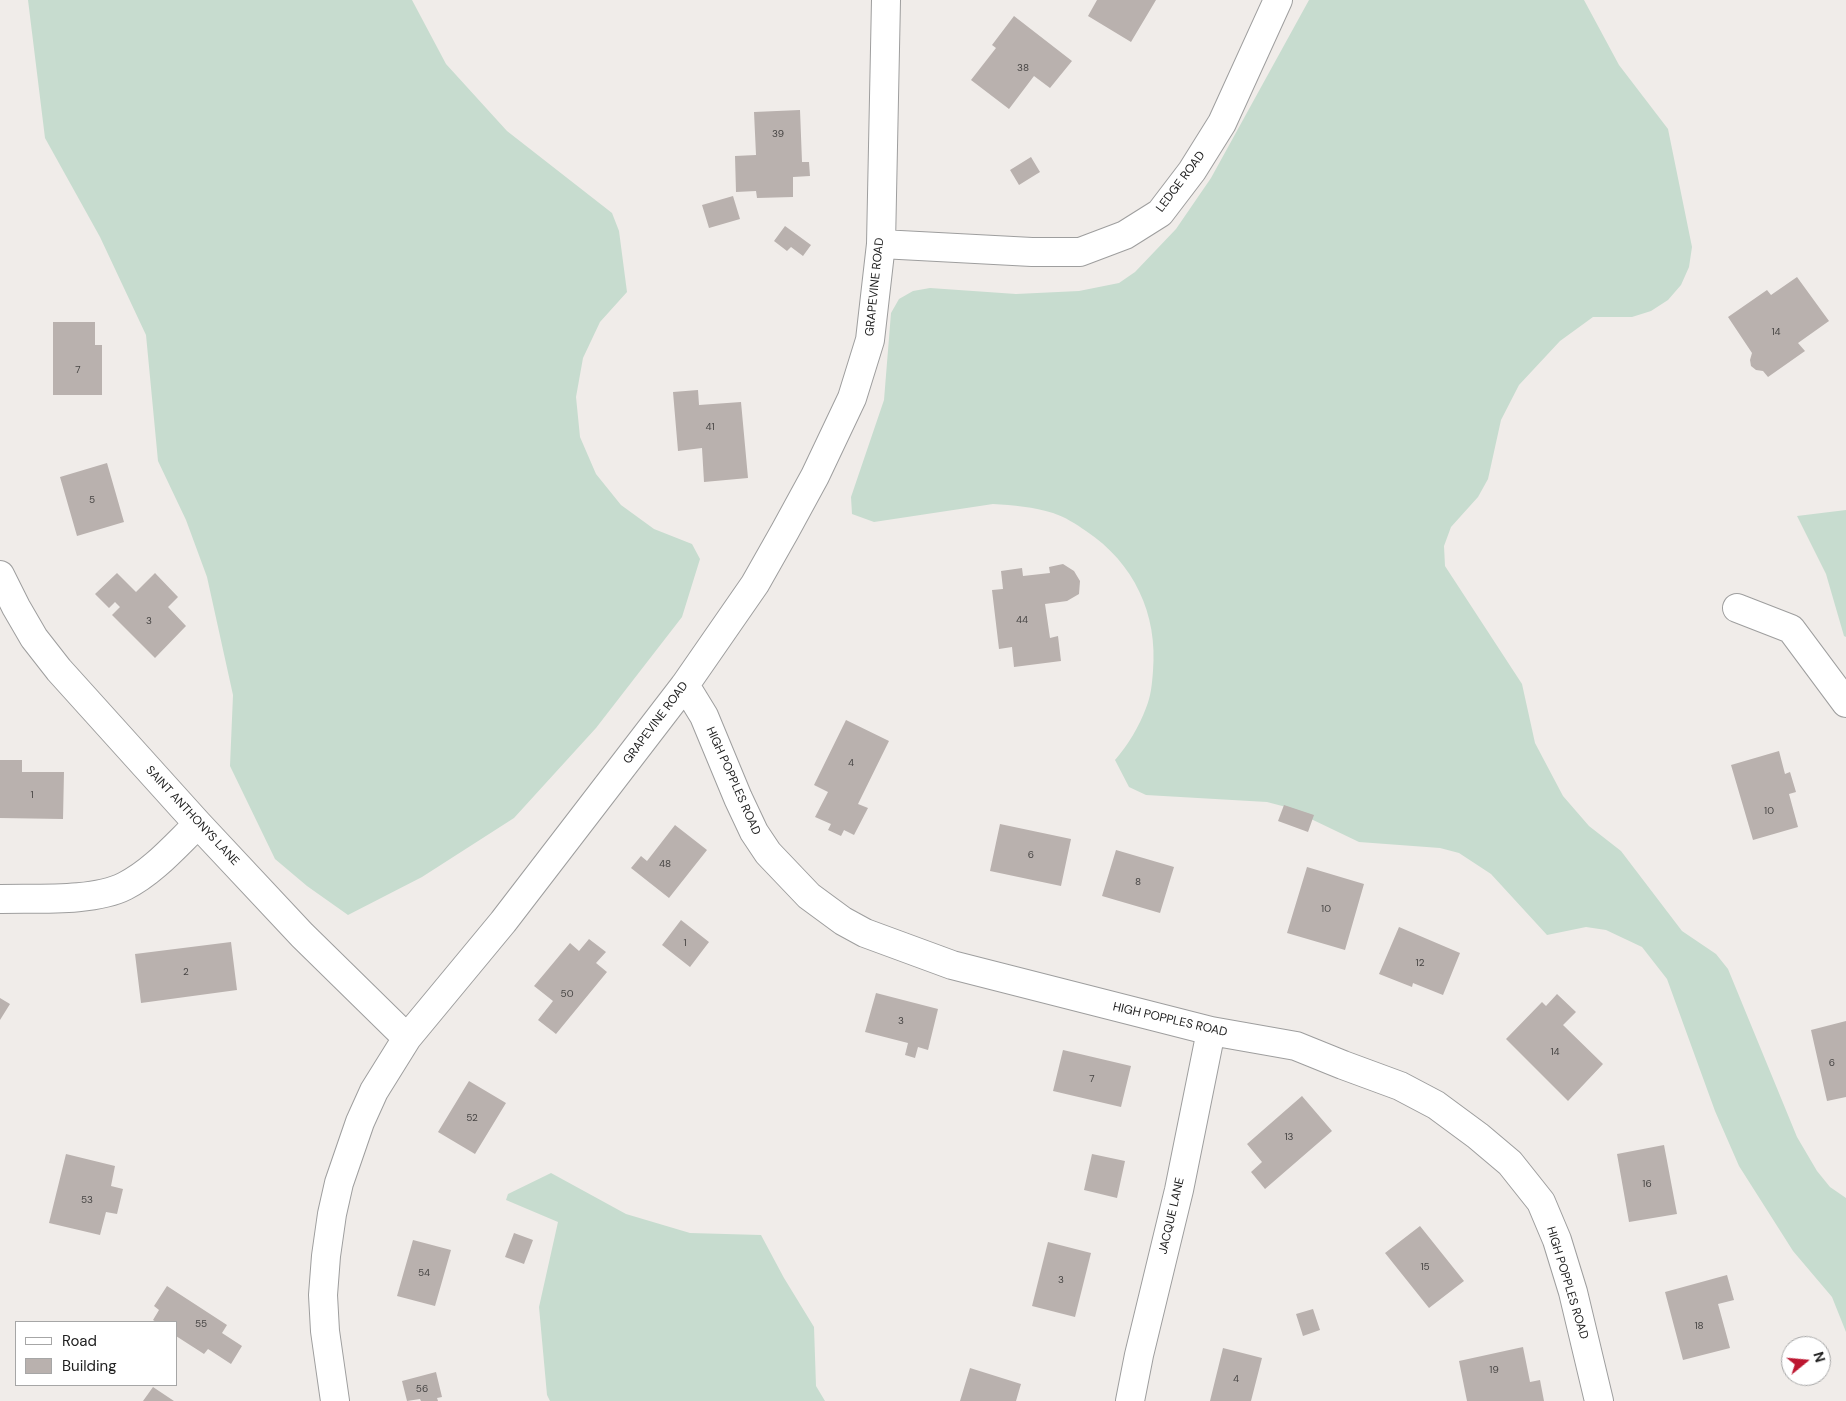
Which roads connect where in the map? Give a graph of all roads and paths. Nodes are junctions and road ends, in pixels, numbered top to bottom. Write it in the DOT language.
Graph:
graph roads {
  1 [pos="886,0"];
  2 [pos="1278,0"];
  3 [pos="881,244"];
  4 [pos="0,575"];
  5 [pos="1737,608"];
  6 [pos="685,685"];
  7 [pos="1846,703"];
  8 [pos="198,824"];
  9 [pos="0,899"];
  10 [pos="1211,1031"];
  11 [pos="407,1038"];
  12 [pos="334,1401"];
  13 [pos="1130,1401"];
  14 [pos="1599,1401"];
  1 -- 3 [label="street, GRAPEVINE ROAD"];
  2 -- 3 [label="street, LEDGE ROAD"];
  3 -- 6 [label="street, GRAPEVINE ROAD"];
  4 -- 8 [label="street, SAINT ANTHONYS LANE"];
  5 -- 7 [label="street"];
  6 -- 10 [label="street, HIGH POPPLES ROAD"];
  6 -- 11 [label="street, GRAPEVINE ROAD"];
  8 -- 9 [label="street"];
  8 -- 11 [label="street, SAINT ANTHONYS LANE"];
  10 -- 13 [label="street, JACQUE LANE"];
  10 -- 14 [label="street, HIGH POPPLES ROAD"];
  11 -- 12 [label="street, GRAPEVINE ROAD"];
}
